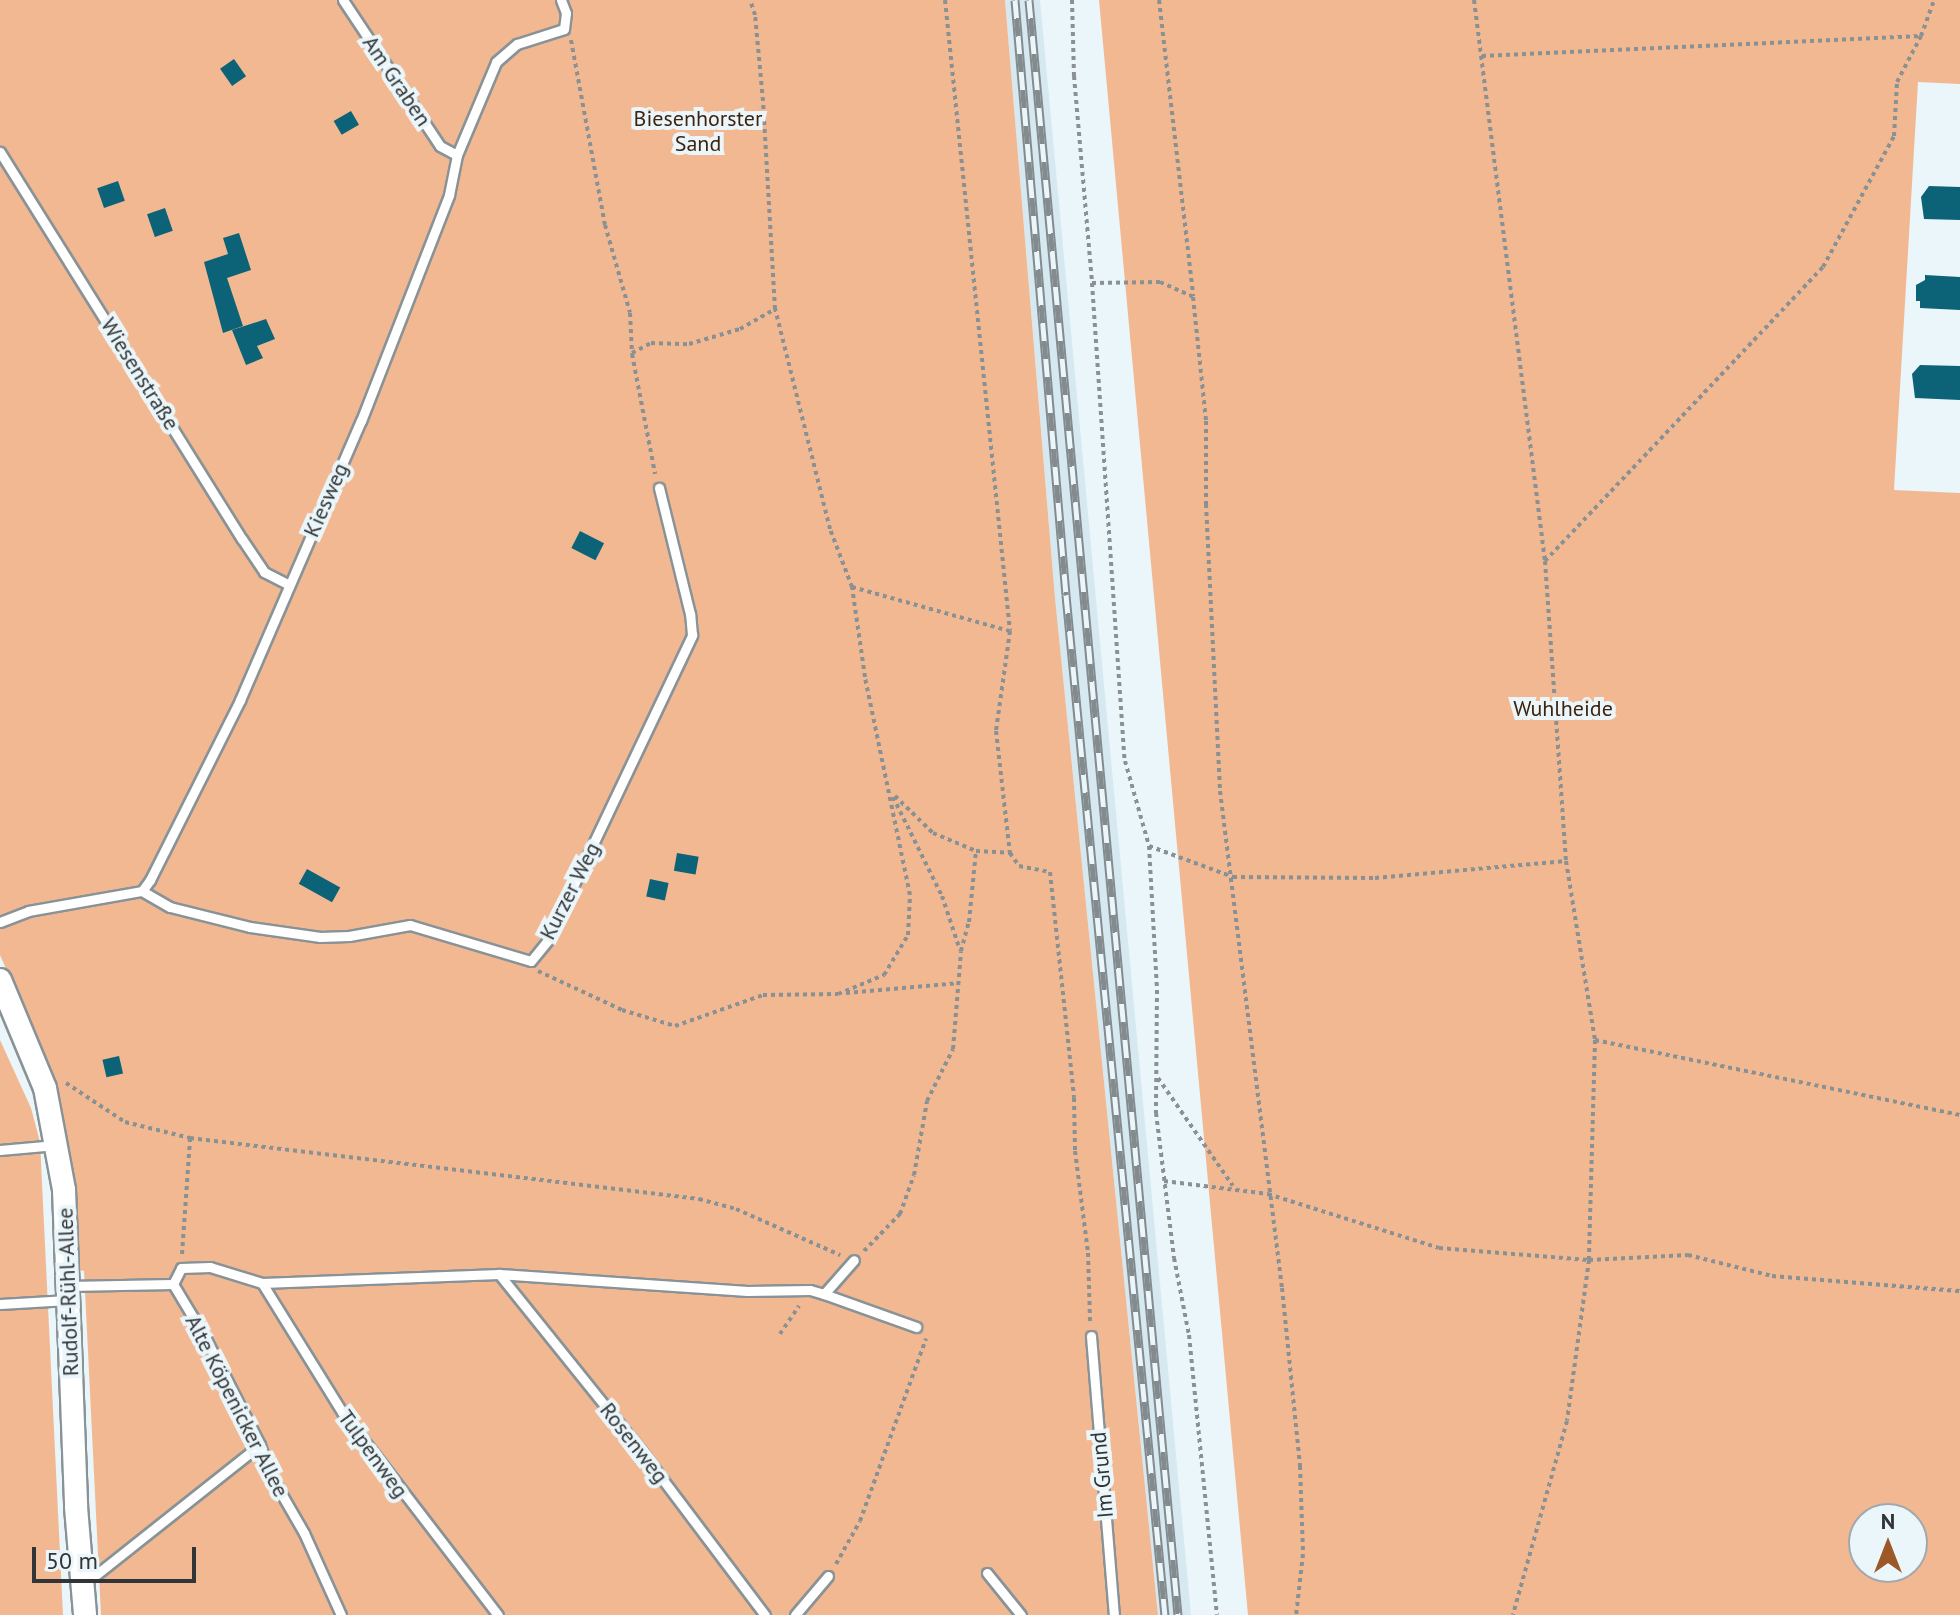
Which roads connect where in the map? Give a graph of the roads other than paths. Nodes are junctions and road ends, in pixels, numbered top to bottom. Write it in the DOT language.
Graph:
graph roads {
  1 [pos="343,0"];
  2 [pos="561,0"];
  3 [pos="0,152"];
  4 [pos="457,155"];
  5 [pos="659,488"];
  6 [pos="289,585"];
  7 [pos="142,891"];
  8 [pos="0,922"];
  9 [pos="0,980"];
  10 [pos="0,1143"];
  11 [pos="58,1145"];
  12 [pos="19,1147"];
  13 [pos="0,1150"];
  14 [pos="854,1260"];
  15 [pos="499,1274"];
  16 [pos="262,1283"];
  17 [pos="173,1284"];
  18 [pos="68,1293"];
  19 [pos="824,1294"];
  20 [pos="0,1304"];
  21 [pos="916,1327"];
  22 [pos="1091,1336"];
  23 [pos="260,1445"];
  24 [pos="987,1573"];
  25 [pos="82,1576"];
  26 [pos="828,1576"];
  27 [pos="85,1615"];
  28 [pos="341,1615"];
  29 [pos="498,1615"];
  30 [pos="765,1615"];
  31 [pos="795,1615"];
  32 [pos="1021,1615"];
  33 [pos="1114,1615"];
  1 -- 4 [label="lane, Am Graben"];
  2 -- 4 [label="lane, Kiesweg"];
  3 -- 6 [label="lane, Wiesenstraße"];
  4 -- 6 [label="lane, Kiesweg"];
  5 -- 7 [label="lane, Kurzer Weg"];
  6 -- 7 [label="lane, Kiesweg"];
  7 -- 8 [label="lane"];
  9 -- 11 [label="street, Rudolf-Rühl-Allee"];
  10 -- 12 [label="lane"];
  11 -- 12 [label="lane"];
  11 -- 18 [label="street, Rudolf-Rühl-Allee"];
  12 -- 13 [label="lane"];
  14 -- 19 [label="lane"];
  15 -- 16 [label="lane"];
  15 -- 19 [label="lane"];
  15 -- 30 [label="lane, Rosenweg"];
  16 -- 17 [label="lane"];
  16 -- 29 [label="lane, Tulpenweg"];
  17 -- 18 [label="lane"];
  17 -- 23 [label="lane, Alte Köpenicker Allee"];
  18 -- 20 [label="lane"];
  18 -- 25 [label="street, Rudolf-Rühl-Allee"];
  19 -- 21 [label="lane"];
  22 -- 33 [label="lane, Im Grund"];
  23 -- 25 [label="lane"];
  23 -- 28 [label="lane, Alte Köpenicker Allee"];
  24 -- 32 [label="lane"];
  25 -- 27 [label="street, Rudolf-Rühl-Allee"];
  26 -- 31 [label="lane"];
}
